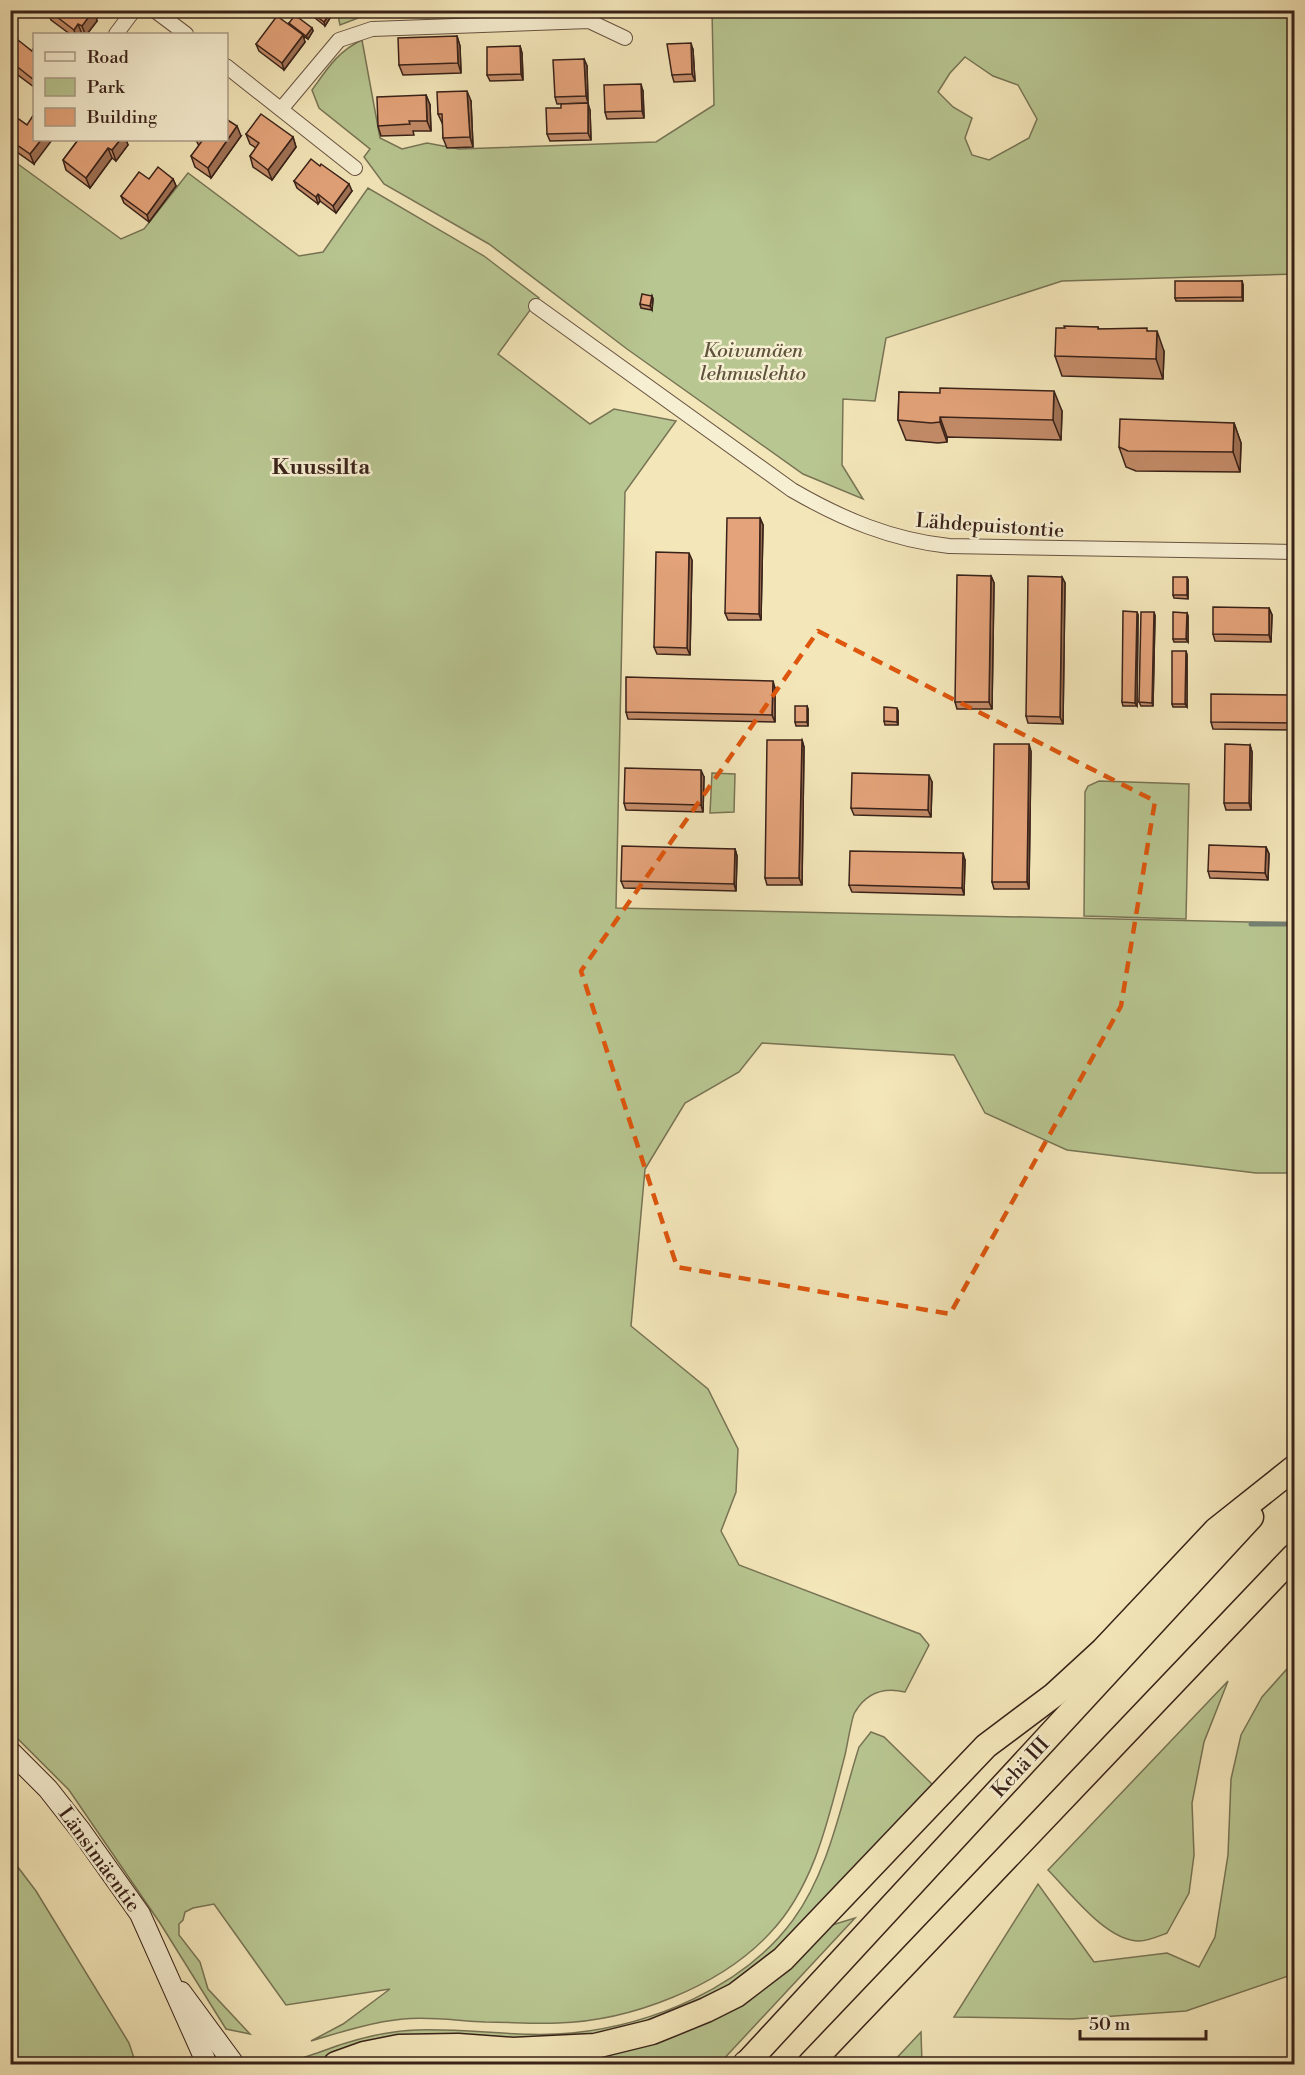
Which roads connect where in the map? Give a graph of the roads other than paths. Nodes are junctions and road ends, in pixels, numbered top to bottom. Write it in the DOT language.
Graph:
graph roads {
  1 [pos="134,10"];
  2 [pos="154,10"];
  3 [pos="117,33"];
  4 [pos="185,33"];
  5 [pos="625,38"];
  6 [pos="228,68"];
  7 [pos="282,108"];
  8 [pos="355,168"];
  9 [pos="536,306"];
  10 [pos="1294,552"];
  11 [pos="1294,1469"];
  12 [pos="1294,1556"];
  13 [pos="10,1750"];
  14 [pos="171,1980"];
  15 [pos="207,2064"];
  16 [pos="234,2064"];
  17 [pos="336,2064"];
  18 [pos="746,2064"];
  19 [pos="810,2064"];
  1 -- 3 [label="street"];
  2 -- 4 [label="street"];
  5 -- 7 [label="street"];
  6 -- 7 [label="street"];
  7 -- 8 [label="street"];
  9 -- 10 [label="street, Lähdepuistontie"];
  11 -- 17 [label="highway"];
  11 -- 18 [label="highway, Kehä III"];
  12 -- 19 [label="highway"];
  13 -- 14 [label="main road, Länsimäentie"];
  14 -- 15 [label="main road, Länsimäentie"];
  14 -- 16 [label="main road, Länsimäentie"];
}
